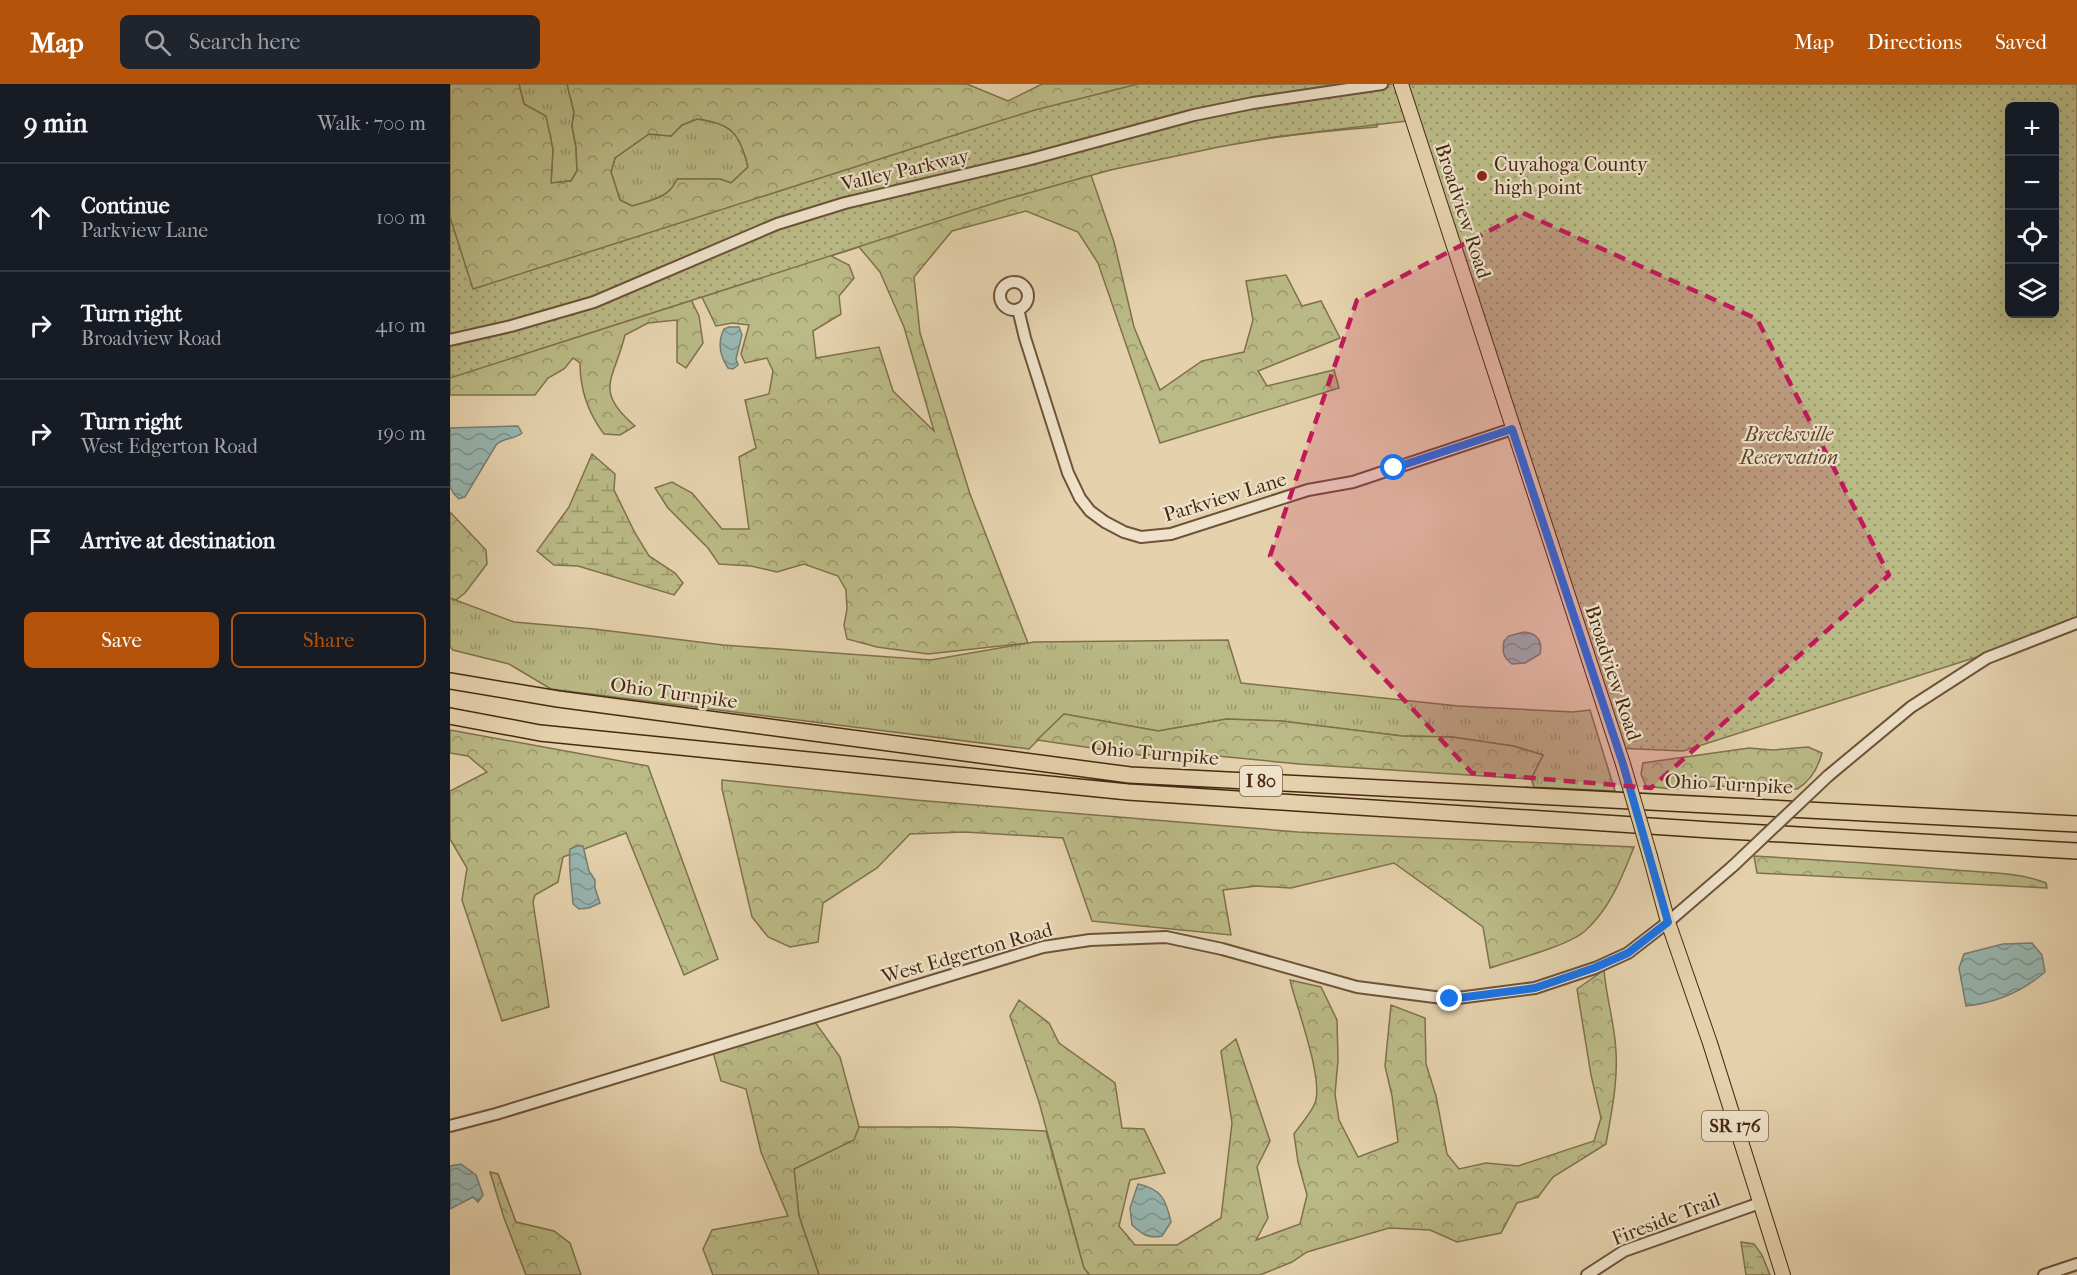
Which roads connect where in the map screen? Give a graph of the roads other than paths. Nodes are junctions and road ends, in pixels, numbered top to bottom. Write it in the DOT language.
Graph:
graph roads {
  1 [pos="1382,84"];
  2 [pos="1401,84"];
  3 [pos="1018,309"];
  4 [pos="450,340"];
  5 [pos="1512,429"];
  6 [pos="2077,624"];
  7 [pos="450,681"];
  8 [pos="450,716"];
  9 [pos="2077,824"];
  10 [pos="2077,851"];
  11 [pos="1668,922"];
  12 [pos="451,1122"];
  13 [pos="1760,1203"];
  14 [pos="2077,1264"];
  15 [pos="1587,1275"];
  16 [pos="1783,1275"];
  17 [pos="2044,1275"];
  1 -- 4 [label="street, Valley Parkway"];
  2 -- 5 [label="main road, Broadview Road / SR 176"];
  3 -- 5 [label="street, Parkview Lane"];
  5 -- 11 [label="main road, Broadview Road / SR 176, bridge"];
  6 -- 11 [label="street, West Edgerton Road, bridge"];
  7 -- 9 [label="highway, Ohio Turnpike / I 80"];
  8 -- 10 [label="highway, Ohio Turnpike / I 80"];
  11 -- 12 [label="street, West Edgerton Road"];
  11 -- 13 [label="main road, Broadview Road / SR 176"];
  13 -- 15 [label="street, Fireside Trail"];
  13 -- 16 [label="main road, Broadview Road / SR 176"];
  14 -- 17 [label="street"];
}
